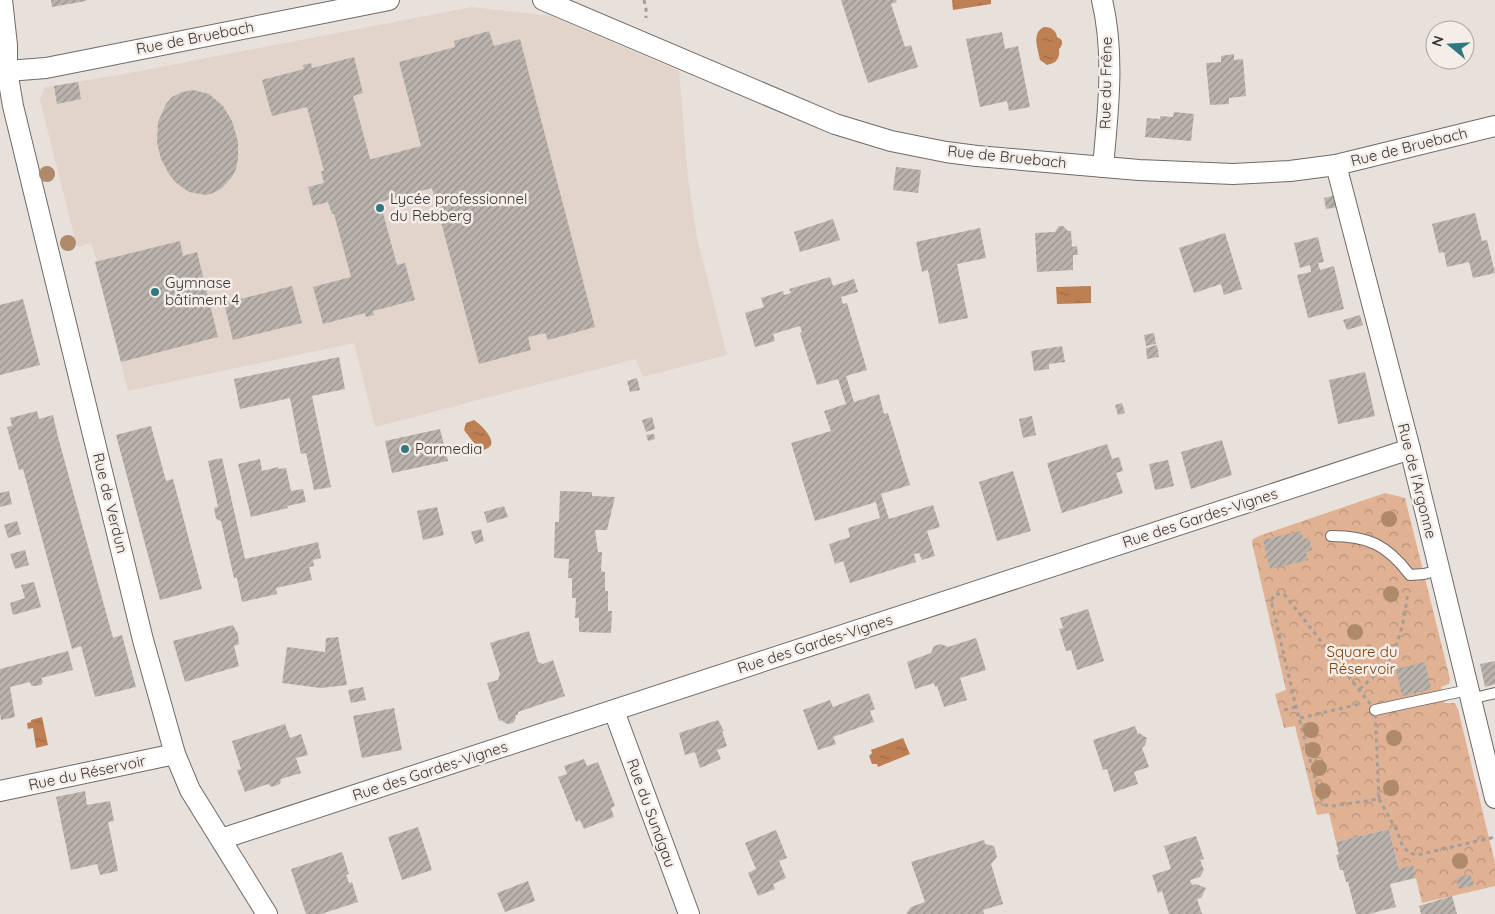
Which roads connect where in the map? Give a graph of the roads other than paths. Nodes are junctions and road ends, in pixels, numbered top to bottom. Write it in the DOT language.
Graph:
graph roads {
  1 [pos="2,0"];
  2 [pos="389,0"];
  3 [pos="543,0"];
  4 [pos="1102,0"];
  5 [pos="4,70"];
  6 [pos="1495,126"];
  7 [pos="1336,165"];
  8 [pos="1103,166"];
  9 [pos="1410,449"];
  10 [pos="1331,536"];
  11 [pos="1439,570"];
  12 [pos="1495,693"];
  13 [pos="1469,694"];
  14 [pos="1372,706"];
  15 [pos="614,711"];
  16 [pos="175,754"];
  17 [pos="0,790"];
  18 [pos="1495,798"];
  19 [pos="221,839"];
  20 [pos="267,914"];
  21 [pos="688,914"];
  1 -- 5 [label="street, Rue de Verdun"];
  2 -- 5 [label="street, Rue de Bruebach"];
  3 -- 8 [label="street, Rue de Bruebach"];
  4 -- 8 [label="street, Rue du Frêne"];
  5 -- 16 [label="street, Rue de Verdun"];
  6 -- 7 [label="street, Rue de Bruebach"];
  7 -- 8 [label="street, Rue de Bruebach"];
  7 -- 9 [label="street, Rue de l'Argonne"];
  9 -- 11 [label="street, Rue de l'Argonne"];
  9 -- 15 [label="street, Rue des Gardes-Vignes"];
  10 -- 11 [label="lane"];
  11 -- 13 [label="street, Rue de l'Argonne"];
  12 -- 13 [label="lane"];
  13 -- 14 [label="lane"];
  13 -- 18 [label="street, Rue de l'Argonne"];
  15 -- 19 [label="street, Rue des Gardes-Vignes"];
  15 -- 21 [label="street, Rue du Sundgau"];
  16 -- 17 [label="street, Rue du Réservoir"];
  16 -- 19 [label="street, Rue de Verdun"];
  19 -- 20 [label="street, Rue de Verdun"];
}
